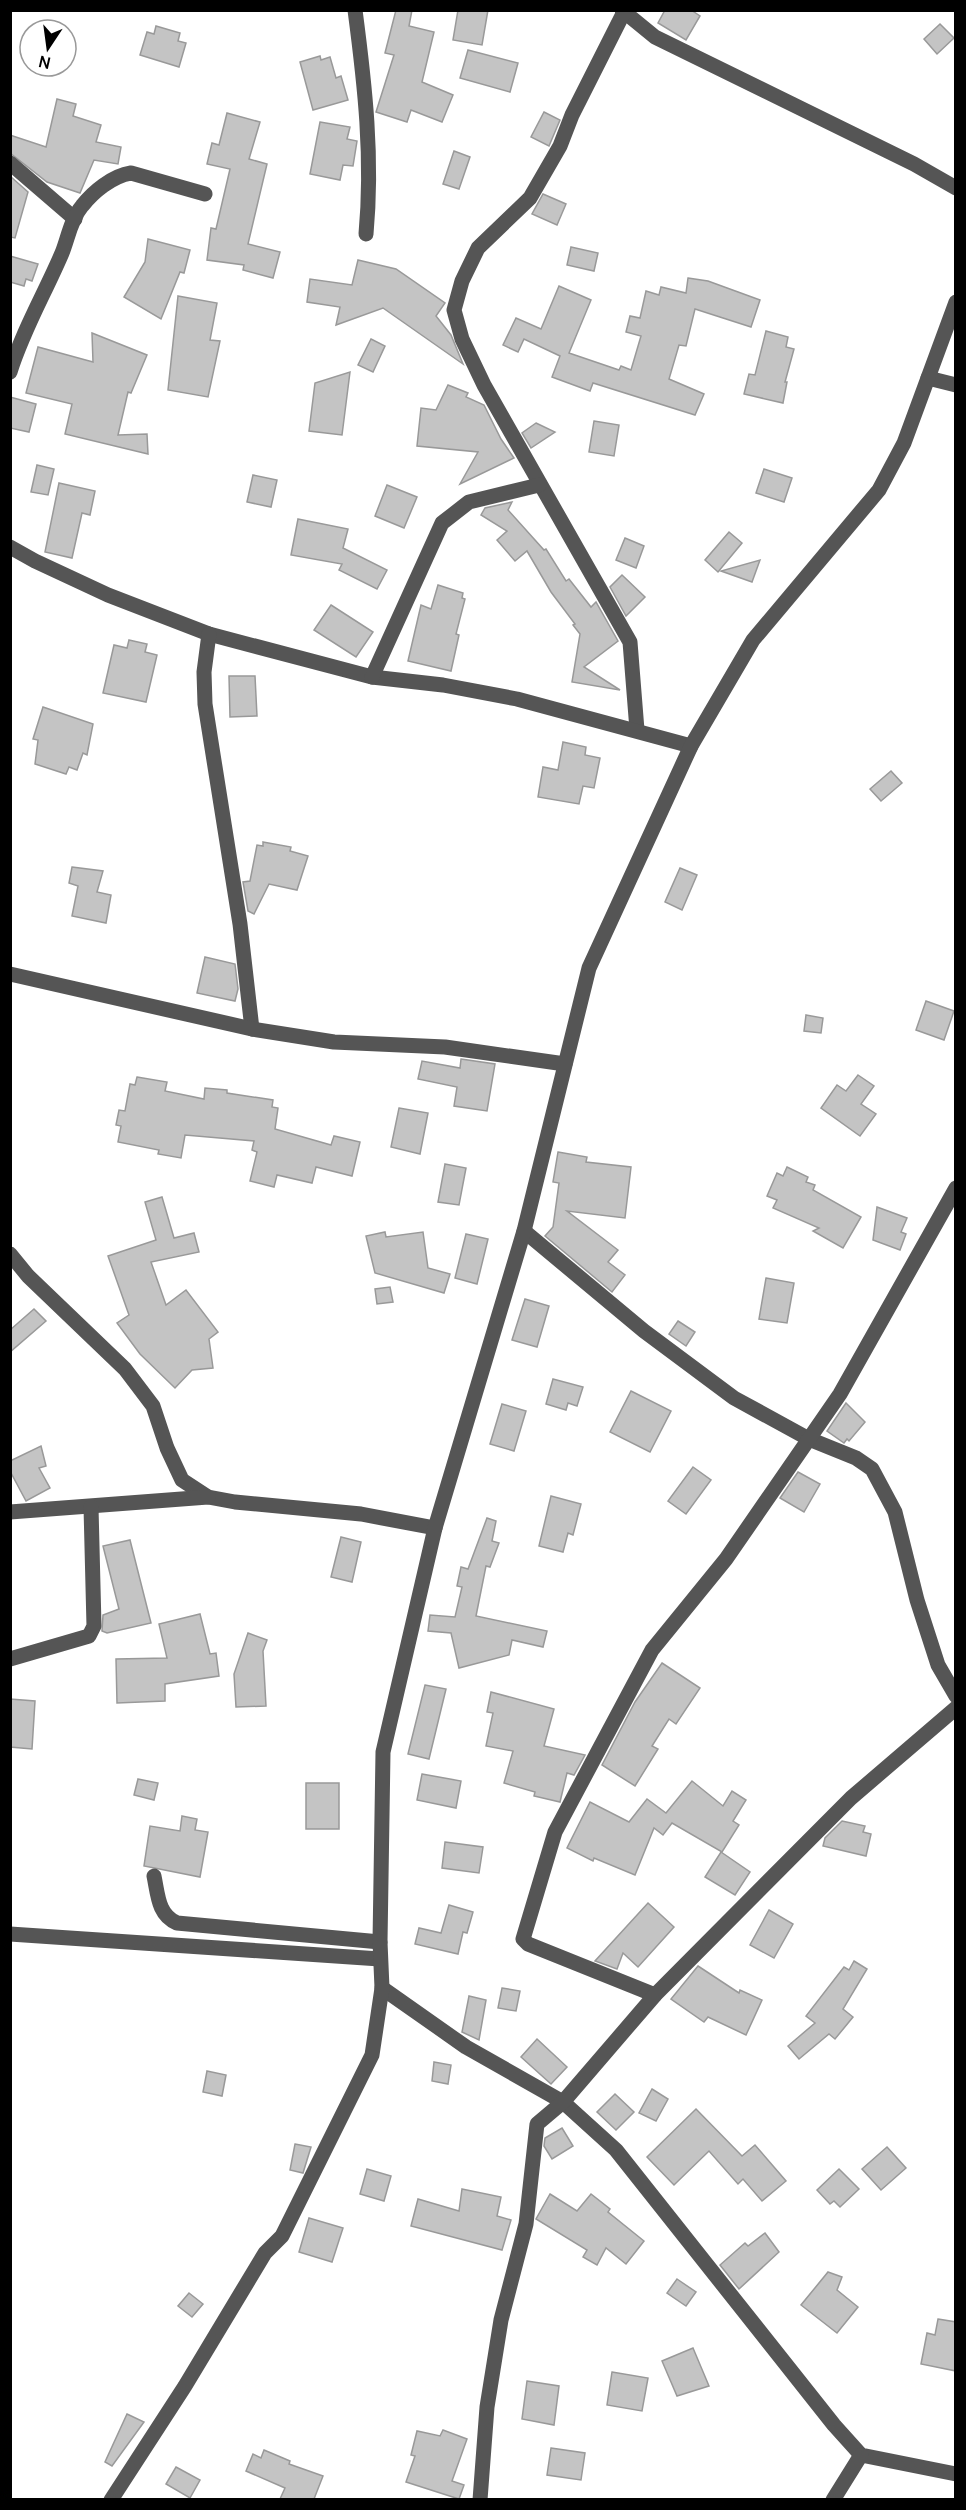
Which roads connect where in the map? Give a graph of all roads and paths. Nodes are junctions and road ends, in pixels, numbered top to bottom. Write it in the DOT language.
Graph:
graph roads {
  1 [pos="355,10"];
  2 [pos="623,11"];
  3 [pos="10,163"];
  4 [pos="956,188"];
  5 [pos="205,194"];
  6 [pos="75,219"];
  7 [pos="366,234"];
  8 [pos="956,302"];
  9 [pos="10,372"];
  10 [pos="928,378"];
  11 [pos="956,385"];
  12 [pos="539,485"];
  13 [pos="10,547"];
  14 [pos="209,634"];
  15 [pos="372,677"];
  16 [pos="636,729"];
  17 [pos="691,746"];
  18 [pos="10,974"];
  19 [pos="252,1029"];
  20 [pos="565,1064"];
  21 [pos="956,1188"];
  22 [pos="524,1231"];
  23 [pos="10,1254"];
  24 [pos="809,1439"];
  25 [pos="208,1497"];
  26 [pos="91,1507"];
  27 [pos="10,1512"];
  28 [pos="435,1528"];
  29 [pos="10,1659"];
  30 [pos="956,1696"];
  31 [pos="956,1708"];
  32 [pos="154,1876"];
  33 [pos="10,1934"];
  34 [pos="380,1942"];
  35 [pos="380,1959"];
  36 [pos="382,1988"];
  37 [pos="655,1995"];
  38 [pos="563,2102"];
  39 [pos="861,2455"];
  40 [pos="956,2474"];
  41 [pos="111,2499"];
  42 [pos="480,2499"];
  43 [pos="832,2499"];
  1 -- 7 [label="street"];
  2 -- 4 [label="street"];
  2 -- 12 [label="street"];
  3 -- 6 [label="street"];
  5 -- 6 [label="street"];
  6 -- 9 [label="street"];
  8 -- 10 [label="street"];
  10 -- 11 [label="street"];
  10 -- 17 [label="street"];
  12 -- 15 [label="street"];
  12 -- 16 [label="street"];
  13 -- 14 [label="street"];
  14 -- 15 [label="street"];
  14 -- 19 [label="street"];
  15 -- 16 [label="street"];
  16 -- 17 [label="street"];
  17 -- 20 [label="street"];
  18 -- 19 [label="street"];
  19 -- 20 [label="street"];
  20 -- 22 [label="street"];
  21 -- 24 [label="street"];
  22 -- 24 [label="street"];
  22 -- 28 [label="street"];
  23 -- 25 [label="street"];
  24 -- 30 [label="street"];
  24 -- 37 [label="street"];
  25 -- 26 [label="street"];
  25 -- 28 [label="street"];
  26 -- 27 [label="street"];
  26 -- 29 [label="street"];
  28 -- 34 [label="street"];
  31 -- 37 [label="street"];
  32 -- 34 [label="street"];
  33 -- 35 [label="street"];
  34 -- 35 [label="street"];
  35 -- 36 [label="street"];
  36 -- 38 [label="street"];
  36 -- 41 [label="street"];
  37 -- 38 [label="street"];
  38 -- 39 [label="street"];
  38 -- 42 [label="street"];
  39 -- 40 [label="street"];
  39 -- 43 [label="street"];
}
